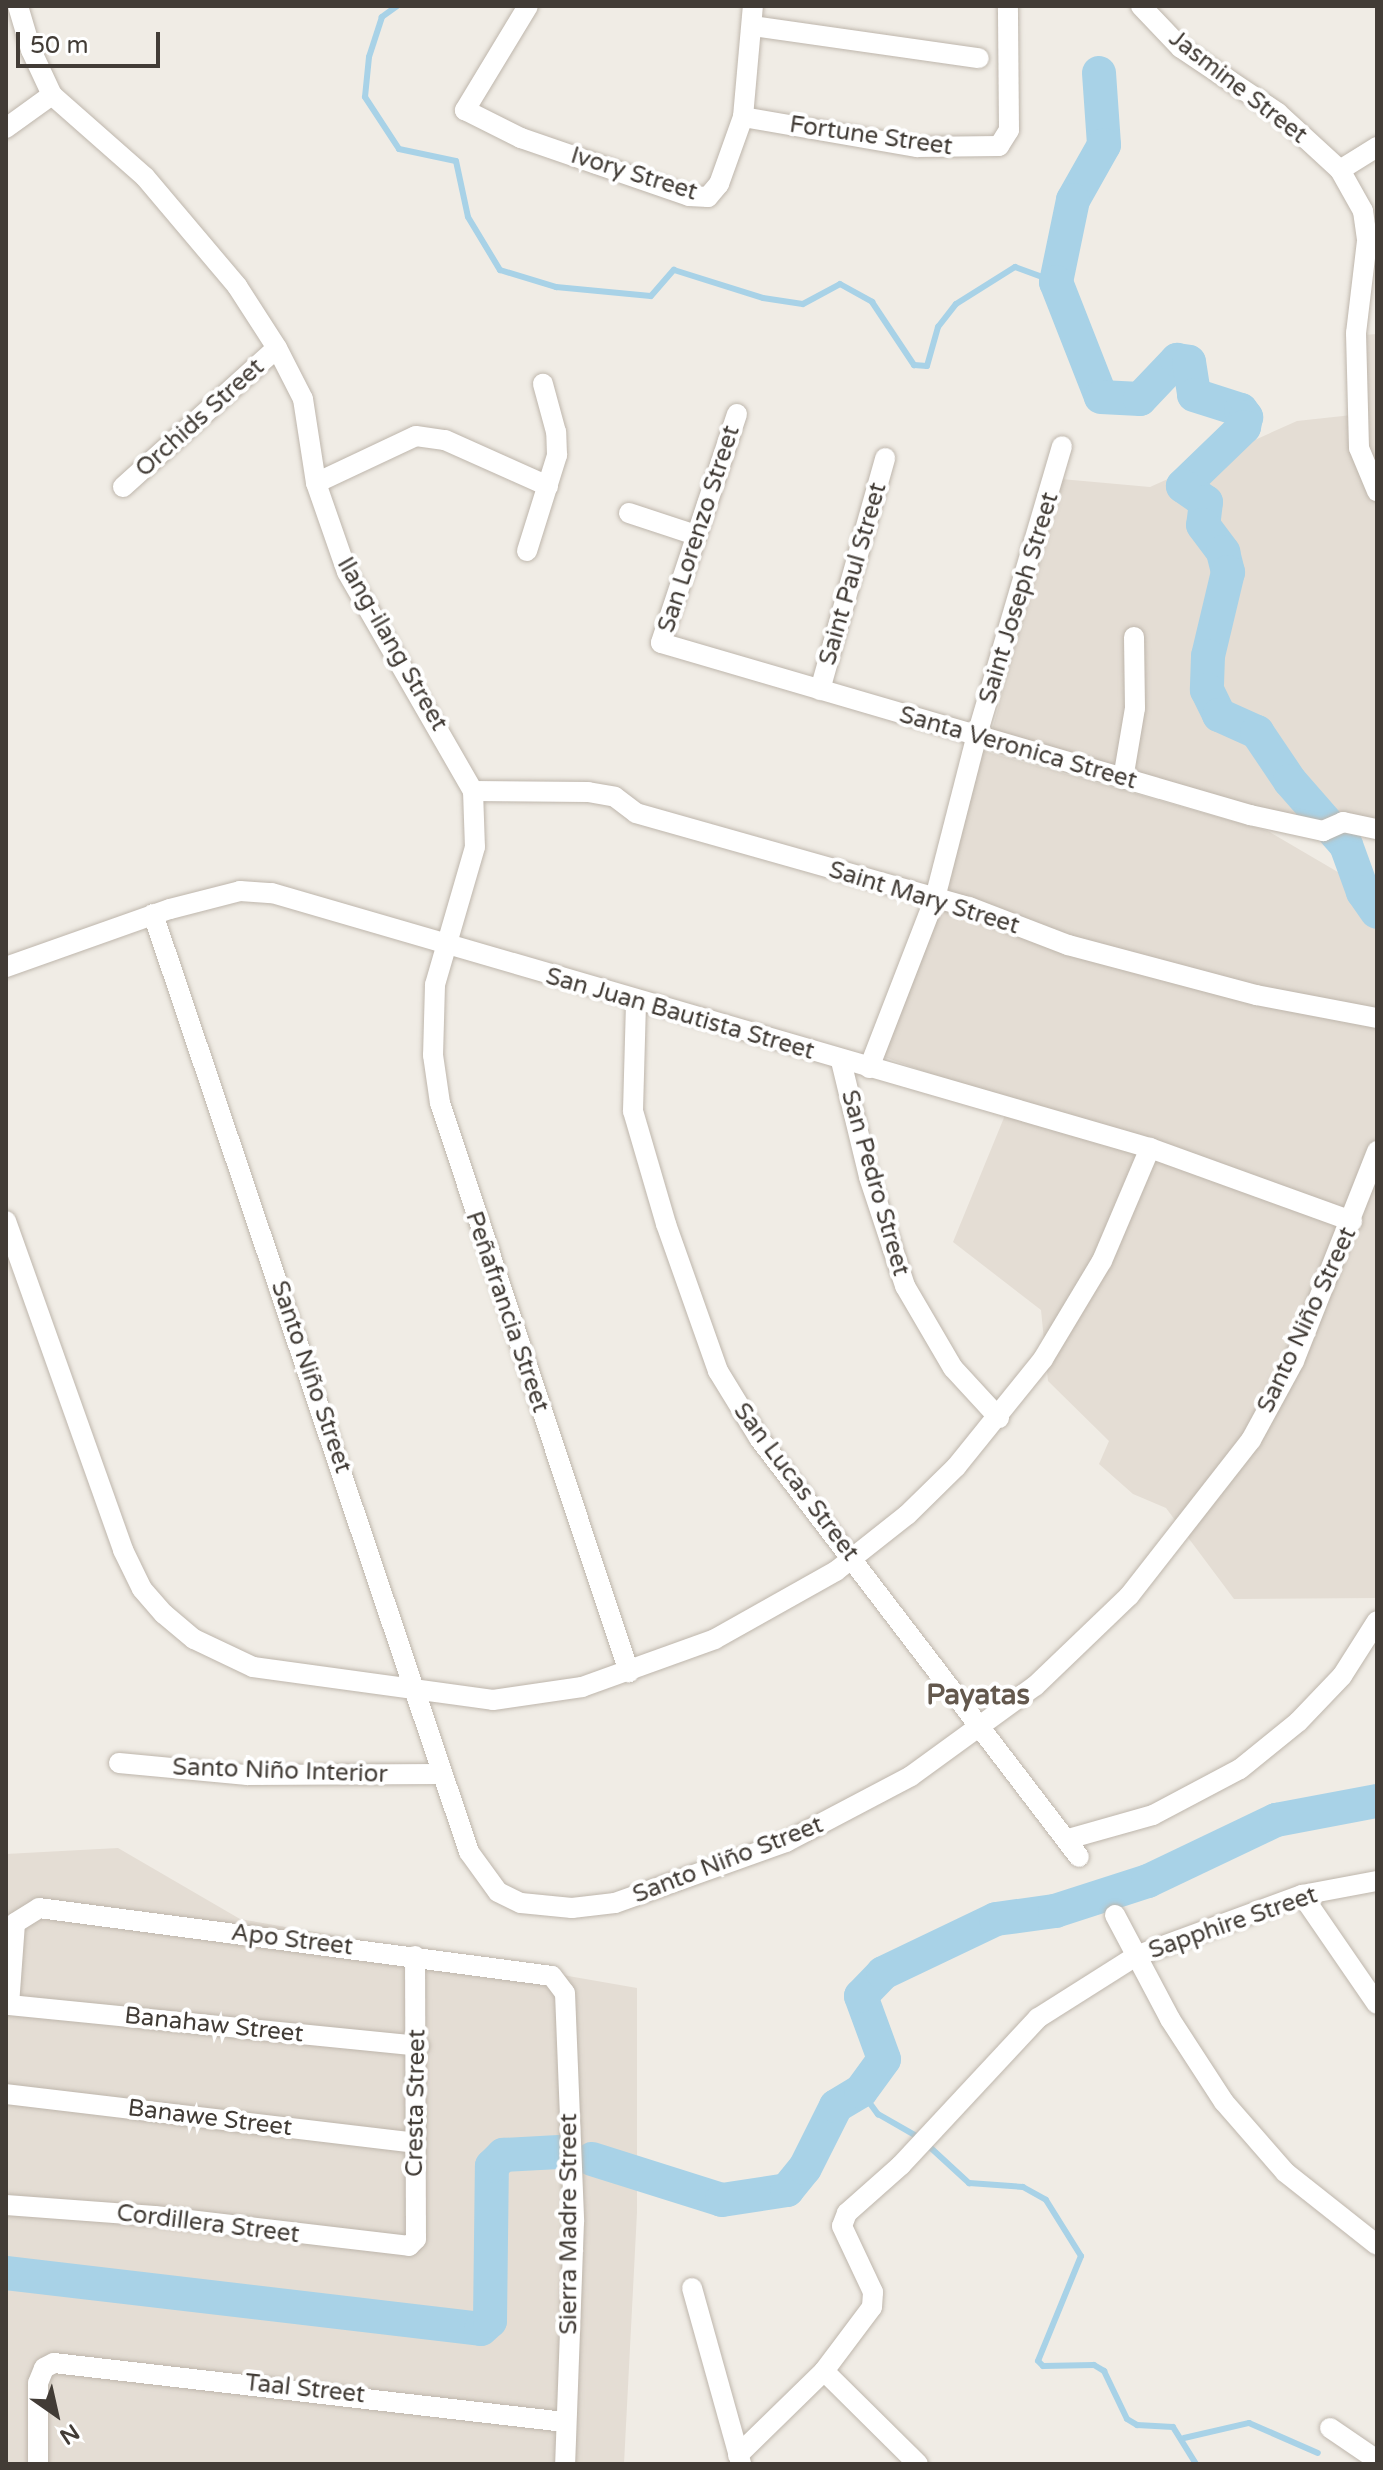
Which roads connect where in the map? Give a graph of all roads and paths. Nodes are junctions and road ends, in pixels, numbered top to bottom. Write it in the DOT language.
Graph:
graph roads {
  1 [pos="18,6"];
  2 [pos="528,6"];
  3 [pos="1008,6"];
  4 [pos="1141,6"];
  5 [pos="753,16"];
  6 [pos="979,58"];
  7 [pos="52,95"];
  8 [pos="743,117"];
  9 [pos="6,128"];
  10 [pos="1377,147"];
  11 [pos="1340,170"];
  12 [pos="277,348"];
  13 [pos="543,384"];
  14 [pos="737,414"];
  15 [pos="1062,446"];
  16 [pos="885,458"];
  17 [pos="316,483"];
  18 [pos="548,486"];
  19 [pos="123,487"];
  20 [pos="1377,491"];
  21 [pos="629,513"];
  22 [pos="696,535"];
  23 [pos="527,551"];
  24 [pos="1134,637"];
  25 [pos="661,643"];
  26 [pos="820,690"];
  27 [pos="977,735"];
  28 [pos="1123,779"];
  29 [pos="473,791"];
  30 [pos="1377,829"];
  31 [pos="935,898"];
  32 [pos="153,914"];
  33 [pos="445,943"];
  34 [pos="6,967"];
  35 [pos="636,1003"];
  36 [pos="1377,1018"];
  37 [pos="841,1061"];
  38 [pos="869,1068"];
  39 [pos="1150,1148"];
  40 [pos="1377,1151"];
  41 [pos="1377,1157"];
  42 [pos="6,1221"];
  43 [pos="1352,1221"];
  44 [pos="999,1418"];
  45 [pos="853,1559"];
  46 [pos="1377,1621"];
  47 [pos="629,1672"];
  48 [pos="419,1692"];
  49 [pos="980,1728"];
  50 [pos="119,1763"];
  51 [pos="441,1774"];
  52 [pos="1377,1881"];
  53 [pos="1302,1895"];
  54 [pos="1115,1915"];
  55 [pos="415,1956"];
  56 [pos="1136,1956"];
  57 [pos="561,1984"];
  58 [pos="1377,2004"];
  59 [pos="8,2005"];
  60 [pos="419,2046"];
  61 [pos="6,2094"];
  62 [pos="415,2143"];
  63 [pos="6,2205"];
  64 [pos="1377,2245"];
  65 [pos="409,2246"];
  66 [pos="692,2288"];
  67 [pos="824,2371"];
  68 [pos="565,2422"];
  69 [pos="1330,2428"];
  70 [pos="740,2459"];
  71 [pos="1377,2460"];
  72 [pos="45,2463"];
  73 [pos="565,2464"];
  74 [pos="918,2464"];
  1 -- 7 [label="street, Ilang-ilang Street"];
  2 -- 8 [label="street, Ivory Street"];
  3 -- 8 [label="street, Fortune Street"];
  4 -- 11 [label="street, Jasmine Street"];
  5 -- 6 [label="street"];
  5 -- 8 [label="street, Ivory Street"];
  7 -- 9 [label="street"];
  7 -- 12 [label="street, Ilang-ilang Street"];
  10 -- 11 [label="street"];
  11 -- 20 [label="street, Jasmine Street"];
  12 -- 17 [label="street, Ilang-ilang Street"];
  12 -- 19 [label="street, Orchids Street"];
  13 -- 18 [label="street"];
  14 -- 22 [label="street, San Lorenzo Street"];
  15 -- 27 [label="street, Saint Joseph Street"];
  16 -- 26 [label="street, Saint Paul Street"];
  17 -- 18 [label="street"];
  17 -- 29 [label="street, Ilang-ilang Street"];
  18 -- 23 [label="street"];
  21 -- 22 [label="street"];
  22 -- 25 [label="street, San Lorenzo Street"];
  24 -- 28 [label="street"];
  25 -- 26 [label="street, Santa Veronica Street"];
  26 -- 27 [label="street, Santa Veronica Street"];
  27 -- 28 [label="street, Santa Veronica Street"];
  27 -- 31 [label="street, Saint Joseph Street"];
  28 -- 30 [label="street, Santa Veronica Street"];
  29 -- 31 [label="street, Saint Mary Street"];
  29 -- 33 [label="street, Ilang-ilang Street"];
  31 -- 36 [label="street, Saint Mary Street"];
  31 -- 38 [label="street, Saint Joseph Street"];
  32 -- 33 [label="street, San Juan Bautista Street"];
  32 -- 34 [label="street, San Juan Bautista Street"];
  32 -- 48 [label="street, Santo Niño Street"];
  33 -- 35 [label="street, San Juan Bautista Street"];
  33 -- 47 [label="street, Peñafrancia Street"];
  35 -- 37 [label="street, San Juan Bautista Street"];
  35 -- 45 [label="street, San Lucas Street"];
  37 -- 38 [label="street, San Juan Bautista Street"];
  37 -- 44 [label="street, San Pedro Street"];
  38 -- 39 [label="street, San Juan Bautista Street"];
  39 -- 43 [label="street, San Juan Bautista Street"];
  39 -- 44 [label="street"];
  40 -- 41 [label="street"];
  41 -- 43 [label="street, Santo Niño Street"];
  42 -- 48 [label="street"];
  43 -- 49 [label="street, Santo Niño Street"];
  44 -- 45 [label="street"];
  45 -- 47 [label="street"];
  45 -- 49 [label="street, San Lucas Street"];
  46 -- 49 [label="street, San Lucas Street"];
  47 -- 48 [label="street"];
  48 -- 51 [label="street, Santo Niño Street"];
  49 -- 51 [label="street, Santo Niño Street"];
  50 -- 51 [label="street, Santo Niño Interior"];
  52 -- 53 [label="street, Sapphire Street"];
  53 -- 56 [label="street, Sapphire Street"];
  53 -- 58 [label="street"];
  54 -- 56 [label="street"];
  55 -- 57 [label="street, Apo Street"];
  55 -- 59 [label="street, Apo Street"];
  55 -- 60 [label="street, Cresta Street"];
  56 -- 64 [label="street"];
  56 -- 67 [label="street, Sapphire Street"];
  57 -- 68 [label="street, Sierra Madre Street"];
  59 -- 60 [label="street, Banahaw Street"];
  60 -- 62 [label="street, Cresta Street"];
  61 -- 62 [label="street, Banawe Street"];
  62 -- 65 [label="street, Cresta Street"];
  63 -- 65 [label="street, Cordillera Street"];
  66 -- 70 [label="street"];
  67 -- 70 [label="street"];
  67 -- 74 [label="street"];
  68 -- 72 [label="street, Taal Street"];
  68 -- 73 [label="street, Sierra Madre Street"];
  69 -- 71 [label="street"];
}
